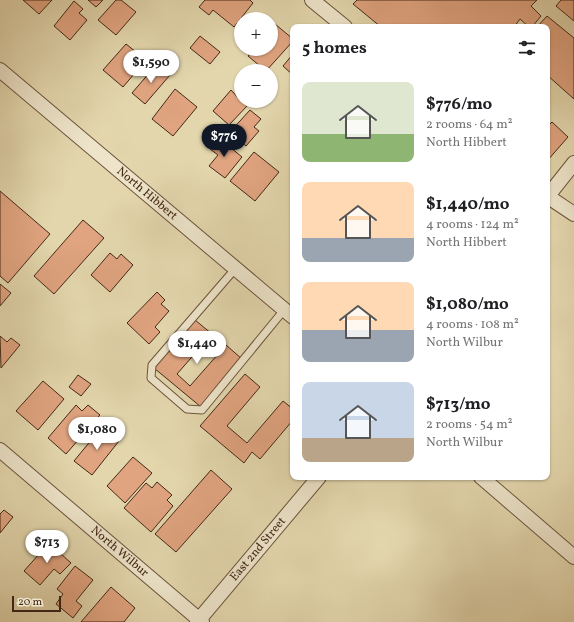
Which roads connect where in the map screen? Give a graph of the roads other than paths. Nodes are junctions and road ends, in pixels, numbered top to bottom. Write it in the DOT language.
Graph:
graph roads {
  1 [pos="312,0"];
  2 [pos="341,24"];
  3 [pos="0,70"];
  4 [pos="574,163"];
  5 [pos="550,192"];
  6 [pos="550,198"];
  7 [pos="574,214"];
  8 [pos="235,268"];
  9 [pos="288,314"];
  10 [pos="0,450"];
  11 [pos="317,480"];
  12 [pos="484,480"];
  13 [pos="574,557"];
  14 [pos="200,621"];
  1 -- 2 [label="street"];
  3 -- 8 [label="street, North Hibbert"];
  4 -- 5 [label="street"];
  6 -- 7 [label="street"];
  8 -- 9 [label="street, North Hibbert"];
  8 -- 9 [label="lane"];
  10 -- 14 [label="street, North Wilbur"];
  11 -- 14 [label="street, East 2nd Street"];
  12 -- 13 [label="street"];
}
